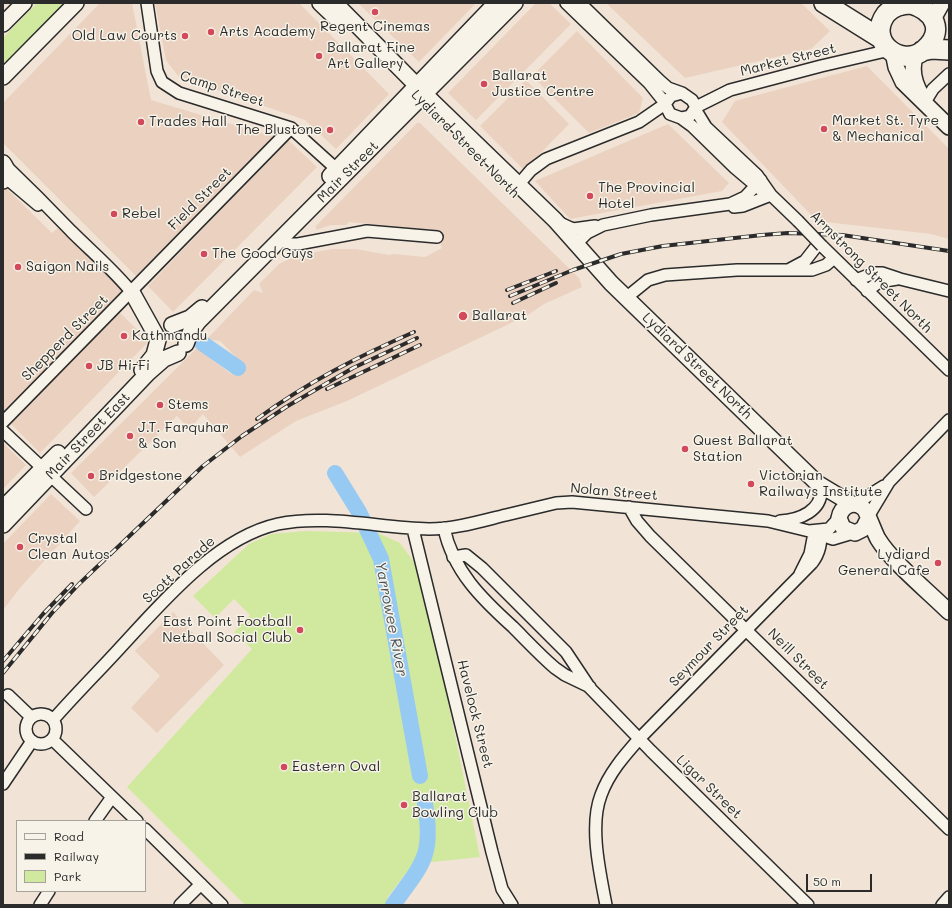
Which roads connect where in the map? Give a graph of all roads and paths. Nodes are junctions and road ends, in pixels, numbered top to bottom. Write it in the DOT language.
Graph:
graph roads {
  1 [pos="24,3"];
  2 [pos="76,3"];
  3 [pos="147,3"];
  4 [pos="320,3"];
  5 [pos="335,3"];
  6 [pos="496,3"];
  7 [pos="515,3"];
  8 [pos="566,3"];
  9 [pos="824,3"];
  10 [pos="876,3"];
  11 [pos="910,4"];
  12 [pos="583,10"];
  13 [pos="939,17"];
  14 [pos="3,24"];
  15 [pos="888,46"];
  16 [pos="949,50"];
  17 [pos="919,53"];
  18 [pos="949,74"];
  19 [pos="3,77"];
  20 [pos="418,92"];
  21 [pos="682,93"];
  22 [pos="925,102"];
  23 [pos="665,104"];
  24 [pos="696,108"];
  25 [pos="681,118"];
  26 [pos="949,127"];
  27 [pos="291,128"];
  28 [pos="4,171"];
  29 [pos="341,173"];
  30 [pos="758,183"];
  31 [pos="515,187"];
  32 [pos="771,195"];
  33 [pos="722,206"];
  34 [pos="555,220"];
  35 [pos="610,224"];
  36 [pos="437,238"];
  37 [pos="279,240"];
  38 [pos="819,245"];
  39 [pos="574,246"];
  40 [pos="834,258"];
  41 [pos="787,269"];
  42 [pos="900,279"];
  43 [pos="856,280"];
  44 [pos="867,290"];
  45 [pos="949,291"];
  46 [pos="134,296"];
  47 [pos="627,297"];
  48 [pos="172,325"];
  49 [pos="158,339"];
  50 [pos="182,348"];
  51 [pos="949,370"];
  52 [pos="949,420"];
  53 [pos="3,422"];
  54 [pos="3,431"];
  55 [pos="47,471"];
  56 [pos="889,482"];
  57 [pos="819,485"];
  58 [pos="853,504"];
  59 [pos="630,507"];
  60 [pos="3,508"];
  61 [pos="86,509"];
  62 [pos="839,517"];
  63 [pos="868,518"];
  64 [pos="768,521"];
  65 [pos="3,525"];
  66 [pos="413,528"];
  67 [pos="444,528"];
  68 [pos="816,532"];
  69 [pos="854,533"];
  70 [pos="887,551"];
  71 [pos="453,557"];
  72 [pos="949,612"];
  73 [pos="746,629"];
  74 [pos="590,688"];
  75 [pos="8,695"];
  76 [pos="31,717"];
  77 [pos="53,720"];
  78 [pos="52,739"];
  79 [pos="639,739"];
  80 [pos="32,741"];
  81 [pos="3,784"];
  82 [pos="112,797"];
  83 [pos="97,820"];
  84 [pos="135,820"];
  85 [pos="949,829"];
  86 [pos="146,830"];
  87 [pos="201,884"];
  88 [pos="48,892"];
  89 [pos="949,897"];
  90 [pos="40,905"];
  91 [pos="180,905"];
  92 [pos="222,905"];
  93 [pos="512,905"];
  94 [pos="606,905"];
  95 [pos="808,905"];
  96 [pos="942,905"];
  1 -- 14 [label="main road"];
  2 -- 19 [label="main road"];
  3 -- 27 [label="street, Camp Street"];
  4 -- 20 [label="main road, Lydiard Street North"];
  5 -- 20 [label="main road, Lydiard Street North"];
  6 -- 20 [label="main road, Mair Street"];
  7 -- 20 [label="main road, Mair Street"];
  8 -- 12 [label="street"];
  9 -- 15 [label="highway"];
  10 -- 11 [label="highway"];
  11 -- 13 [label="highway"];
  11 -- 15 [label="highway"];
  12 -- 21 [label="street"];
  12 -- 23 [label="street"];
  13 -- 17 [label="highway"];
  15 -- 17 [label="highway"];
  15 -- 22 [label="main road"];
  15 -- 24 [label="street, Market Street"];
  16 -- 17 [label="highway"];
  17 -- 22 [label="main road"];
  18 -- 22 [label="street"];
  20 -- 29 [label="main road, Mair Street"];
  20 -- 31 [label="main road, Lydiard Street North"];
  21 -- 23 [label="street"];
  21 -- 24 [label="street"];
  22 -- 26 [label="main road"];
  23 -- 25 [label="street"];
  23 -- 31 [label="street"];
  24 -- 25 [label="street"];
  24 -- 30 [label="street, Armstrong Street North"];
  25 -- 30 [label="street, Armstrong Street North"];
  27 -- 29 [label="street, Camp Street"];
  27 -- 46 [label="street, Field Street"];
  28 -- 46 [label="street"];
  29 -- 37 [label="main road, Mair Street"];
  29 -- 48 [label="main road, Mair Street"];
  30 -- 32 [label="street, Armstrong Street North"];
  30 -- 33 [label="street"];
  31 -- 34 [label="main road, Lydiard Street North"];
  31 -- 39 [label="main road, Lydiard Street North"];
  32 -- 33 [label="street"];
  32 -- 38 [label="street, Armstrong Street North, bridge"];
  33 -- 35 [label="street"];
  34 -- 35 [label="street"];
  34 -- 39 [label="main road, Lydiard Street North"];
  35 -- 39 [label="street"];
  36 -- 37 [label="street"];
  37 -- 50 [label="main road, Mair Street"];
  38 -- 40 [label="street, Armstrong Street North"];
  38 -- 41 [label="street"];
  39 -- 47 [label="main road, Lydiard Street North"];
  40 -- 41 [label="street"];
  40 -- 43 [label="street, Armstrong Street North"];
  41 -- 47 [label="street"];
  42 -- 43 [label="street"];
  42 -- 44 [label="street"];
  42 -- 45 [label="street"];
  43 -- 44 [label="street, Armstrong Street North"];
  44 -- 51 [label="street, Armstrong Street North"];
  46 -- 48 [label="main road"];
  46 -- 49 [label="main road"];
  46 -- 53 [label="street, Shepperd Street"];
  47 -- 57 [label="main road, Lydiard Street North"];
  48 -- 49 [label="main road"];
  48 -- 50 [label="main road"];
  49 -- 50 [label="main road"];
  49 -- 55 [label="main road, Mair Street East"];
  50 -- 55 [label="main road, Mair Street East"];
  52 -- 56 [label="street"];
  54 -- 55 [label="street"];
  55 -- 60 [label="main road, Mair Street East"];
  55 -- 61 [label="street"];
  55 -- 65 [label="main road, Mair Street East"];
  56 -- 58 [label="street"];
  56 -- 63 [label="street"];
  57 -- 58 [label="main road, Lydiard Street North"];
  57 -- 62 [label="main road, Lydiard Street North"];
  57 -- 64 [label="street, Nolan Street"];
  58 -- 62 [label="main road"];
  58 -- 63 [label="main road"];
  59 -- 64 [label="street, Nolan Street"];
  59 -- 67 [label="street, Nolan Street"];
  59 -- 73 [label="street, Neill Street"];
  62 -- 68 [label="street"];
  62 -- 69 [label="main road"];
  63 -- 69 [label="main road"];
  63 -- 70 [label="main road"];
  64 -- 68 [label="street, Nolan Street"];
  66 -- 67 [label="street, Nolan Street"];
  66 -- 77 [label="street, Scott Parade"];
  66 -- 93 [label="street, Havelock Street"];
  67 -- 71 [label="street, Ligar Street"];
  68 -- 69 [label="street, Nolan Street"];
  68 -- 73 [label="street, Seymour Street"];
  69 -- 70 [label="main road"];
  70 -- 72 [label="main road"];
  71 -- 74 [label="street, Ligar Street"];
  71 -- 74 [label="street, Ligar Street"];
  73 -- 79 [label="street, Seymour Street"];
  73 -- 85 [label="street, Neill Street"];
  74 -- 79 [label="street, Ligar Street"];
  75 -- 76 [label="street"];
  76 -- 77 [label="street"];
  76 -- 80 [label="street"];
  77 -- 78 [label="street"];
  78 -- 80 [label="street"];
  78 -- 82 [label="street"];
  79 -- 94 [label="street, Seymour Street"];
  79 -- 95 [label="street, Ligar Street"];
  80 -- 81 [label="street"];
  82 -- 83 [label="street"];
  82 -- 84 [label="street"];
  86 -- 87 [label="street"];
  87 -- 91 [label="street"];
  87 -- 92 [label="street"];
  88 -- 90 [label="street"];
  89 -- 96 [label="street"];
}
